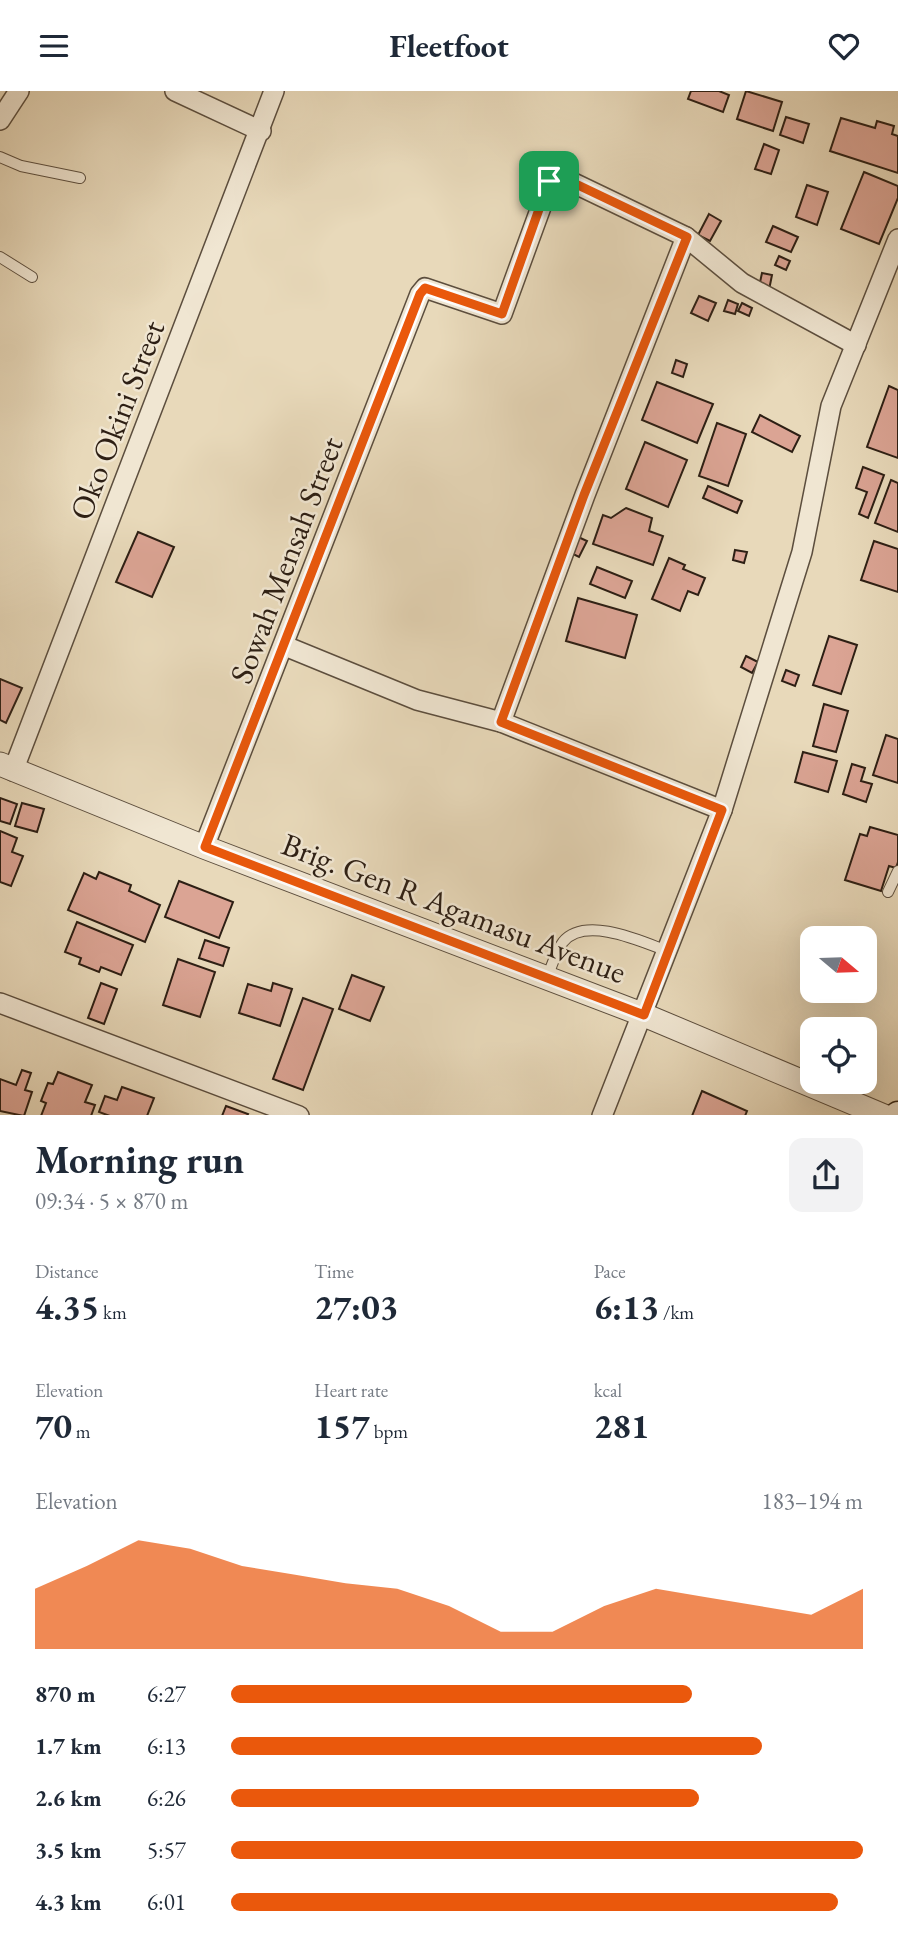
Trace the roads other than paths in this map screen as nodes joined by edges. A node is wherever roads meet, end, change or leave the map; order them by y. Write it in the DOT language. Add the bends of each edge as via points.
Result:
graph roads {
  1 [pos="19,91"];
  2 [pos="175,91"];
  3 [pos="274,91"];
  4 [pos="0,120"];
  5 [pos="261,131"];
  6 [pos="0,157"];
  7 [pos="80,179"];
  8 [pos="687,237"];
  9 [pos="898,239"];
  10 [pos="0,257"];
  11 [pos="32,278"];
  12 [pos="856,345"];
  13 [pos="285,646"];
  14 [pos="501,722"];
  15 [pos="7,767"];
  16 [pos="722,810"];
  17 [pos="205,847"];
  18 [pos="898,871"];
  19 [pos="888,892"];
  20 [pos="668,951"];
  21 [pos="546,978"];
  22 [pos="0,1003"];
  23 [pos="644,1015"];
  24 [pos="299,1115"];
  25 [pos="602,1115"];
  26 [pos="884,1115"];
  1 -- 4 [label="street"];
  2 -- 5 [label="street"];
  3 -- 5 [label="street, Oko Okini Street"];
  5 -- 15 [label="street, Oko Okini Street"];
  6 -- 7 [label="lane"];
  8 -- 12 [label="street" via="742,283"];
  8 -- 13 [label="street, Sowah Mensah Street" via="555,176 549,181 502,314 425,288"];
  8 -- 14 [label="street" via="584,495"];
  9 -- 12 [label="street"];
  10 -- 11 [label="lane"];
  12 -- 16 [label="street" via="831,406 802,552"];
  13 -- 14 [label="street" via="417,699"];
  13 -- 17 [label="street, Sowah Mensah Street"];
  14 -- 16 [label="street"];
  15 -- 17 [label="street, Brig. Gen R Agamasu Avenue"];
  16 -- 20 [label="street"];
  17 -- 21 [label="street, Brig. Gen R Agamasu Avenue"];
  18 -- 19 [label="lane"];
  20 -- 21 [label="lane" via="616,931 572,935 563,942"];
  20 -- 23 [label="street"];
  21 -- 23 [label="street, Brig. Gen R Agamasu Avenue"];
  22 -- 24 [label="street"];
  23 -- 25 [label="street"];
  23 -- 26 [label="street, Brig. Gen R Agamasu Avenue"];
}
